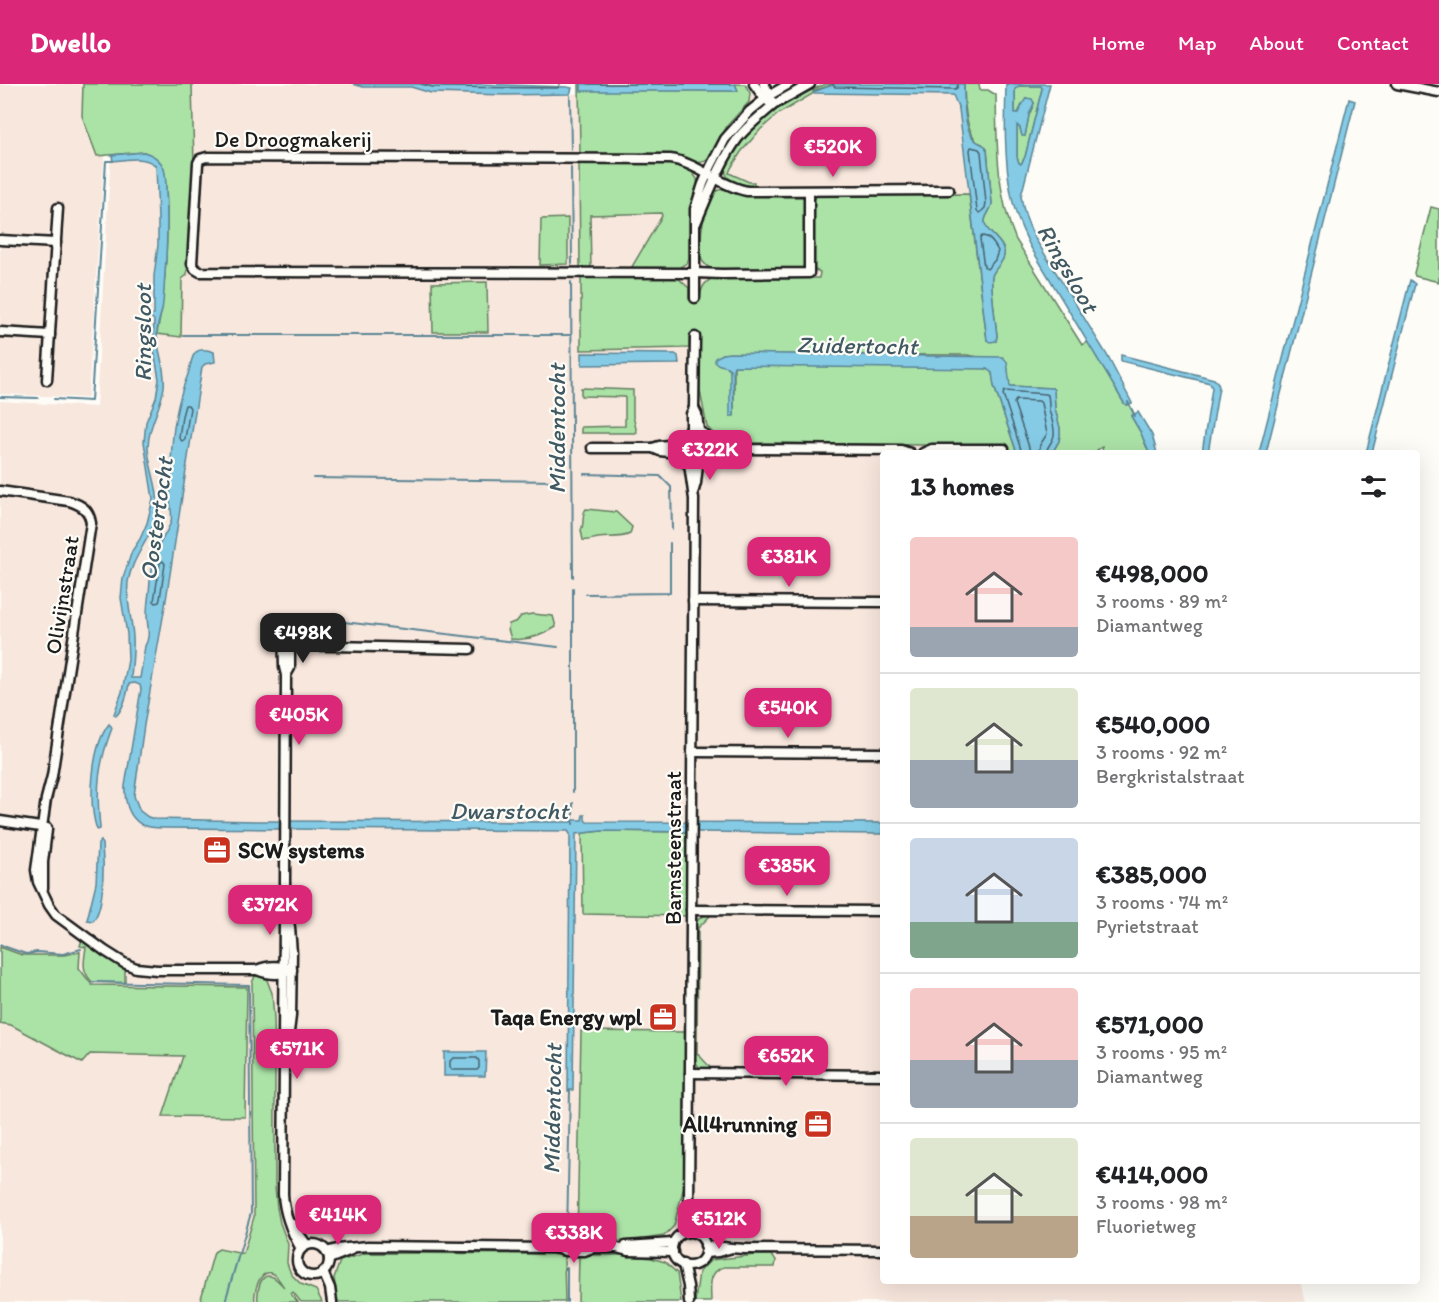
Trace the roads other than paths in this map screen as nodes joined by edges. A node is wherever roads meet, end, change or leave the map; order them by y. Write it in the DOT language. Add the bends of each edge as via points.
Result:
graph roads {
  1 [pos="754,84"];
  2 [pos="764,84"];
  3 [pos="789,84"];
  4 [pos="810,84"];
  5 [pos="1397,84"];
  6 [pos="1439,92"];
  7 [pos="768,97"];
  8 [pos="772,105"];
  9 [pos="711,177"];
  10 [pos="949,190"];
  11 [pos="809,191"];
  12 [pos="58,208"];
  13 [pos="0,240"];
  14 [pos="56,243"];
  15 [pos="695,273"];
  16 [pos="695,298"];
  17 [pos="0,332"];
  18 [pos="50,335"];
  19 [pos="694,337"];
  20 [pos="47,380"];
  21 [pos="695,431"];
  22 [pos="592,448"];
  23 [pos="677,448"];
  24 [pos="710,449"];
  25 [pos="1004,449"];
  26 [pos="901,450"];
  27 [pos="932,450"];
  28 [pos="694,464"];
  29 [pos="0,491"];
  30 [pos="693,601"];
  31 [pos="880,602"];
  32 [pos="470,649"];
  33 [pos="692,752"];
  34 [pos="880,753"];
  35 [pos="0,821"];
  36 [pos="45,827"];
  37 [pos="691,910"];
  38 [pos="880,911"];
  39 [pos="286,970"];
  40 [pos="690,1073"];
  41 [pos="880,1075"];
  42 [pos="690,1233"];
  43 [pos="304,1247"];
  44 [pos="673,1248"];
  45 [pos="705,1249"];
  46 [pos="880,1250"];
  47 [pos="328,1255"];
  48 [pos="688,1265"];
  49 [pos="319,1274"];
  50 [pos="331,1301"];
  51 [pos="688,1302"];
  1 -- 7 [label="street"];
  2 -- 7 [label="street"];
  3 -- 7 [label="street"];
  4 -- 8 [label="street"];
  5 -- 6 [label="street"];
  7 -- 8 [label="street"];
  7 -- 9 [label="street" via="729,134"];
  8 -- 9 [label="street" via="739,136"];
  9 -- 11 [label="street" via="747,191"];
  9 -- 15 [label="street" via="696,223"];
  9 -- 15 [label="street, De Droogmakerij" via="670,159 207,157 198,163 192,264 200,272"];
  10 -- 11 [label="street"];
  11 -- 15 [label="street" via="809,273"];
  12 -- 14 [label="street"];
  13 -- 14 [label="street"];
  14 -- 18 [label="street"];
  15 -- 16 [label="street"];
  17 -- 18 [label="street"];
  18 -- 20 [label="street"];
  19 -- 21 [label="street"];
  21 -- 23 [label="street" via="683,434"];
  21 -- 24 [label="street" via="705,435"];
  22 -- 23 [label="street"];
  23 -- 28 [label="street" via="682,460"];
  24 -- 26 [label="street"];
  24 -- 28 [label="street" via="707,459"];
  25 -- 27 [label="street"];
  28 -- 30 [label="street, Barnsteenstraat"];
  29 -- 36 [label="street, Olivijnstraat" via="69,501 78,504 90,518"];
  30 -- 31 [label="street"];
  30 -- 33 [label="street, Barnsteenstraat"];
  32 -- 39 [label="street" via="287,645 285,833 290,927"];
  33 -- 34 [label="street"];
  33 -- 37 [label="street, Barnsteenstraat"];
  35 -- 36 [label="street"];
  36 -- 39 [label="street, Olivijnstraat" via="43,893 53,910 129,966"];
  37 -- 38 [label="street"];
  37 -- 40 [label="street, Barnsteenstraat"];
  39 -- 43 [label="street" via="291,1016 285,1047 284,1206"];
  40 -- 41 [label="street"];
  40 -- 42 [label="street, Barnsteenstraat"];
  42 -- 44 [label="street" via="680,1235"];
  42 -- 45 [label="street" via="702,1239"];
  43 -- 47 [label="street" via="318,1245"];
  43 -- 49 [label="street" via="297,1258 299,1268 306,1274"];
  44 -- 47 [label="street" via="565,1251 380,1246"];
  44 -- 48 [label="street" via="675,1258"];
  45 -- 46 [label="street"];
  45 -- 48 [label="street" via="701,1261"];
  47 -- 49 [label="street" via="328,1265"];
  48 -- 51 [label="street"];
  49 -- 50 [label="street" via="330,1288"];
}
